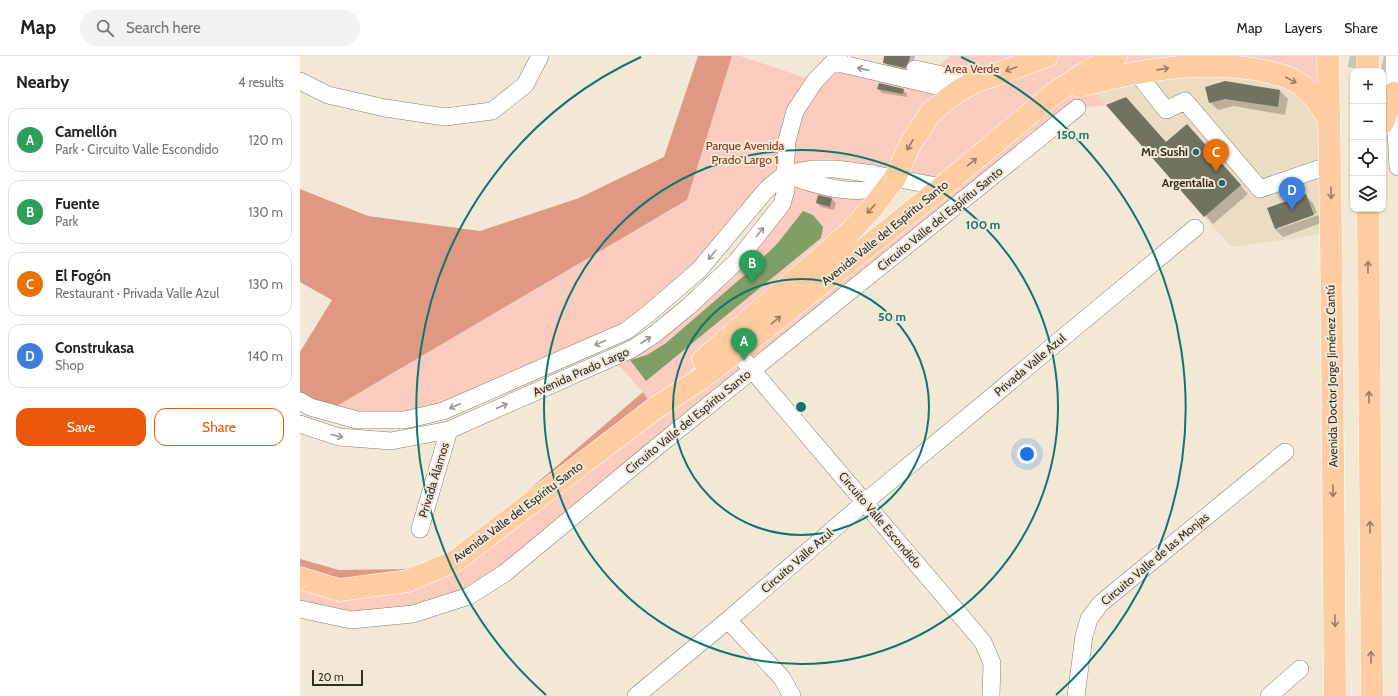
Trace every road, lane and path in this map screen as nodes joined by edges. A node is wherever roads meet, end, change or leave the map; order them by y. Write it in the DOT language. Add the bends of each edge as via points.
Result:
graph roads {
  1 [pos="540,56"];
  2 [pos="862,56"];
  3 [pos="1047,56"];
  4 [pos="1116,56"];
  5 [pos="1328,56"];
  6 [pos="1368,56"];
  7 [pos="1394,56"];
  8 [pos="837,59"];
  9 [pos="1368,68"];
  10 [pos="1137,73"];
  11 [pos="300,81"];
  12 [pos="967,86"];
  13 [pos="1056,92"];
  14 [pos="1394,93"];
  15 [pos="1077,108"];
  16 [pos="1386,115"];
  17 [pos="1328,118"];
  18 [pos="1330,164"];
  19 [pos="1398,167"];
  20 [pos="785,174"];
  21 [pos="894,178"];
  22 [pos="942,187"];
  23 [pos="1368,212"];
  24 [pos="1195,228"];
  25 [pos="738,354"];
  26 [pos="752,371"];
  27 [pos="476,397"];
  28 [pos="300,402"];
  29 [pos="654,409"];
  30 [pos="485,414"];
  31 [pos="300,424"];
  32 [pos="449,430"];
  33 [pos="1285,452"];
  34 [pos="865,502"];
  35 [pos="420,529"];
  36 [pos="300,578"];
  37 [pos="300,609"];
  38 [pos="728,620"];
  39 [pos="1300,669"];
  40 [pos="636,696"];
  41 [pos="792,696"];
  42 [pos="991,696"];
  43 [pos="1076,696"];
  44 [pos="1269,696"];
  45 [pos="1335,696"];
  46 [pos="1372,696"];
  1 -- 11 [label="street" via="525,85 492,111 445,117 328,96"];
  2 -- 12 [label="street"];
  3 -- 12 [label="main road, Avenida Valle del Espíritu Santo, one-way"];
  4 -- 13 [label="main road, Avenida Valle del Espíritu Santo"];
  5 -- 17 [label="main road, Avenida Doctor Jorge Jiménez Cantú"];
  6 -- 9 [label="main road"];
  7 -- 14 [label="street"];
  12 -- 8 [label="street, Avenida Prado Largo, one-way"];
  8 -- 20 [label="street, Avenida Prado Largo" via="815,81 795,111 787,141"];
  10 -- 13 [label="main road"];
  10 -- 17 [label="main road, one-way" via="1177,67 1213,66 1265,71 1304,87 1318,101"];
  10 -- 18 [label="street" via="1166,110 1185,102 1260,189"];
  12 -- 21 [label="main road, Avenida Valle del Espíritu Santo, one-way" via="931,112 910,145"];
  22 -- 13 [label="main road, Avenida Valle del Espíritu Santo, one-way"];
  14 -- 16 [label="main road"];
  14 -- 19 [label="street"];
  15 -- 26 [label="street, Circuito Valle del Espíritu Santo"];
  17 -- 18 [label="main road, Avenida Doctor Jorge Jiménez Cantú"];
  18 -- 45 [label="main road, Avenida Doctor Jorge Jiménez Cantú, one-way"];
  20 -- 21 [label="street" via="810,183 851,190 872,189"];
  20 -- 27 [label="street, Avenida Prado Largo, one-way" via="767,189 699,270 626,331"];
  30 -- 20 [label="street, Avenida Prado Largo, one-way" via="632,349 655,334 737,260 782,204 786,190"];
  21 -- 22 [label="street"];
  21 -- 29 [label="main road, Avenida Valle del Espíritu Santo, one-way" via="873,207 850,232 692,369"];
  25 -- 22 [label="main road, Avenida Valle del Espíritu Santo, one-way"];
  46 -- 23 [label="main road, one-way"];
  24 -- 34 [label="street, Privada Valle Azul"];
  25 -- 26 [label="street, Circuito Valle Escondido"];
  25 -- 29 [label="main road, Avenida Valle del Espíritu Santo"];
  26 -- 34 [label="street, Circuito Valle Escondido"];
  26 -- 37 [label="street, Circuito Valle del Espíritu Santo" via="505,573 469,596 413,614 351,620"];
  27 -- 28 [label="street, Avenida Prado Largo, one-way" via="443,411 405,420 357,420"];
  27 -- 30 [label="street"];
  29 -- 36 [label="main road, Avenida Valle del Espíritu Santo" via="455,561 408,581 339,590"];
  30 -- 32 [label="street, Avenida Prado Largo"];
  31 -- 32 [label="street, Avenida Prado Largo, one-way" via="339,437 391,442"];
  32 -- 35 [label="street, Privada Álamos"];
  33 -- 43 [label="street, Circuito Valle de las Monjas" via="1100,604 1089,619 1084,636"];
  34 -- 38 [label="street, Circuito Valle Azul"];
  34 -- 42 [label="street, Circuito Valle Escondido" via="983,642 992,664"];
  38 -- 40 [label="street, Circuito Valle Azul"];
  38 -- 41 [label="street" via="782,678"];
  39 -- 44 [label="street"];
}
